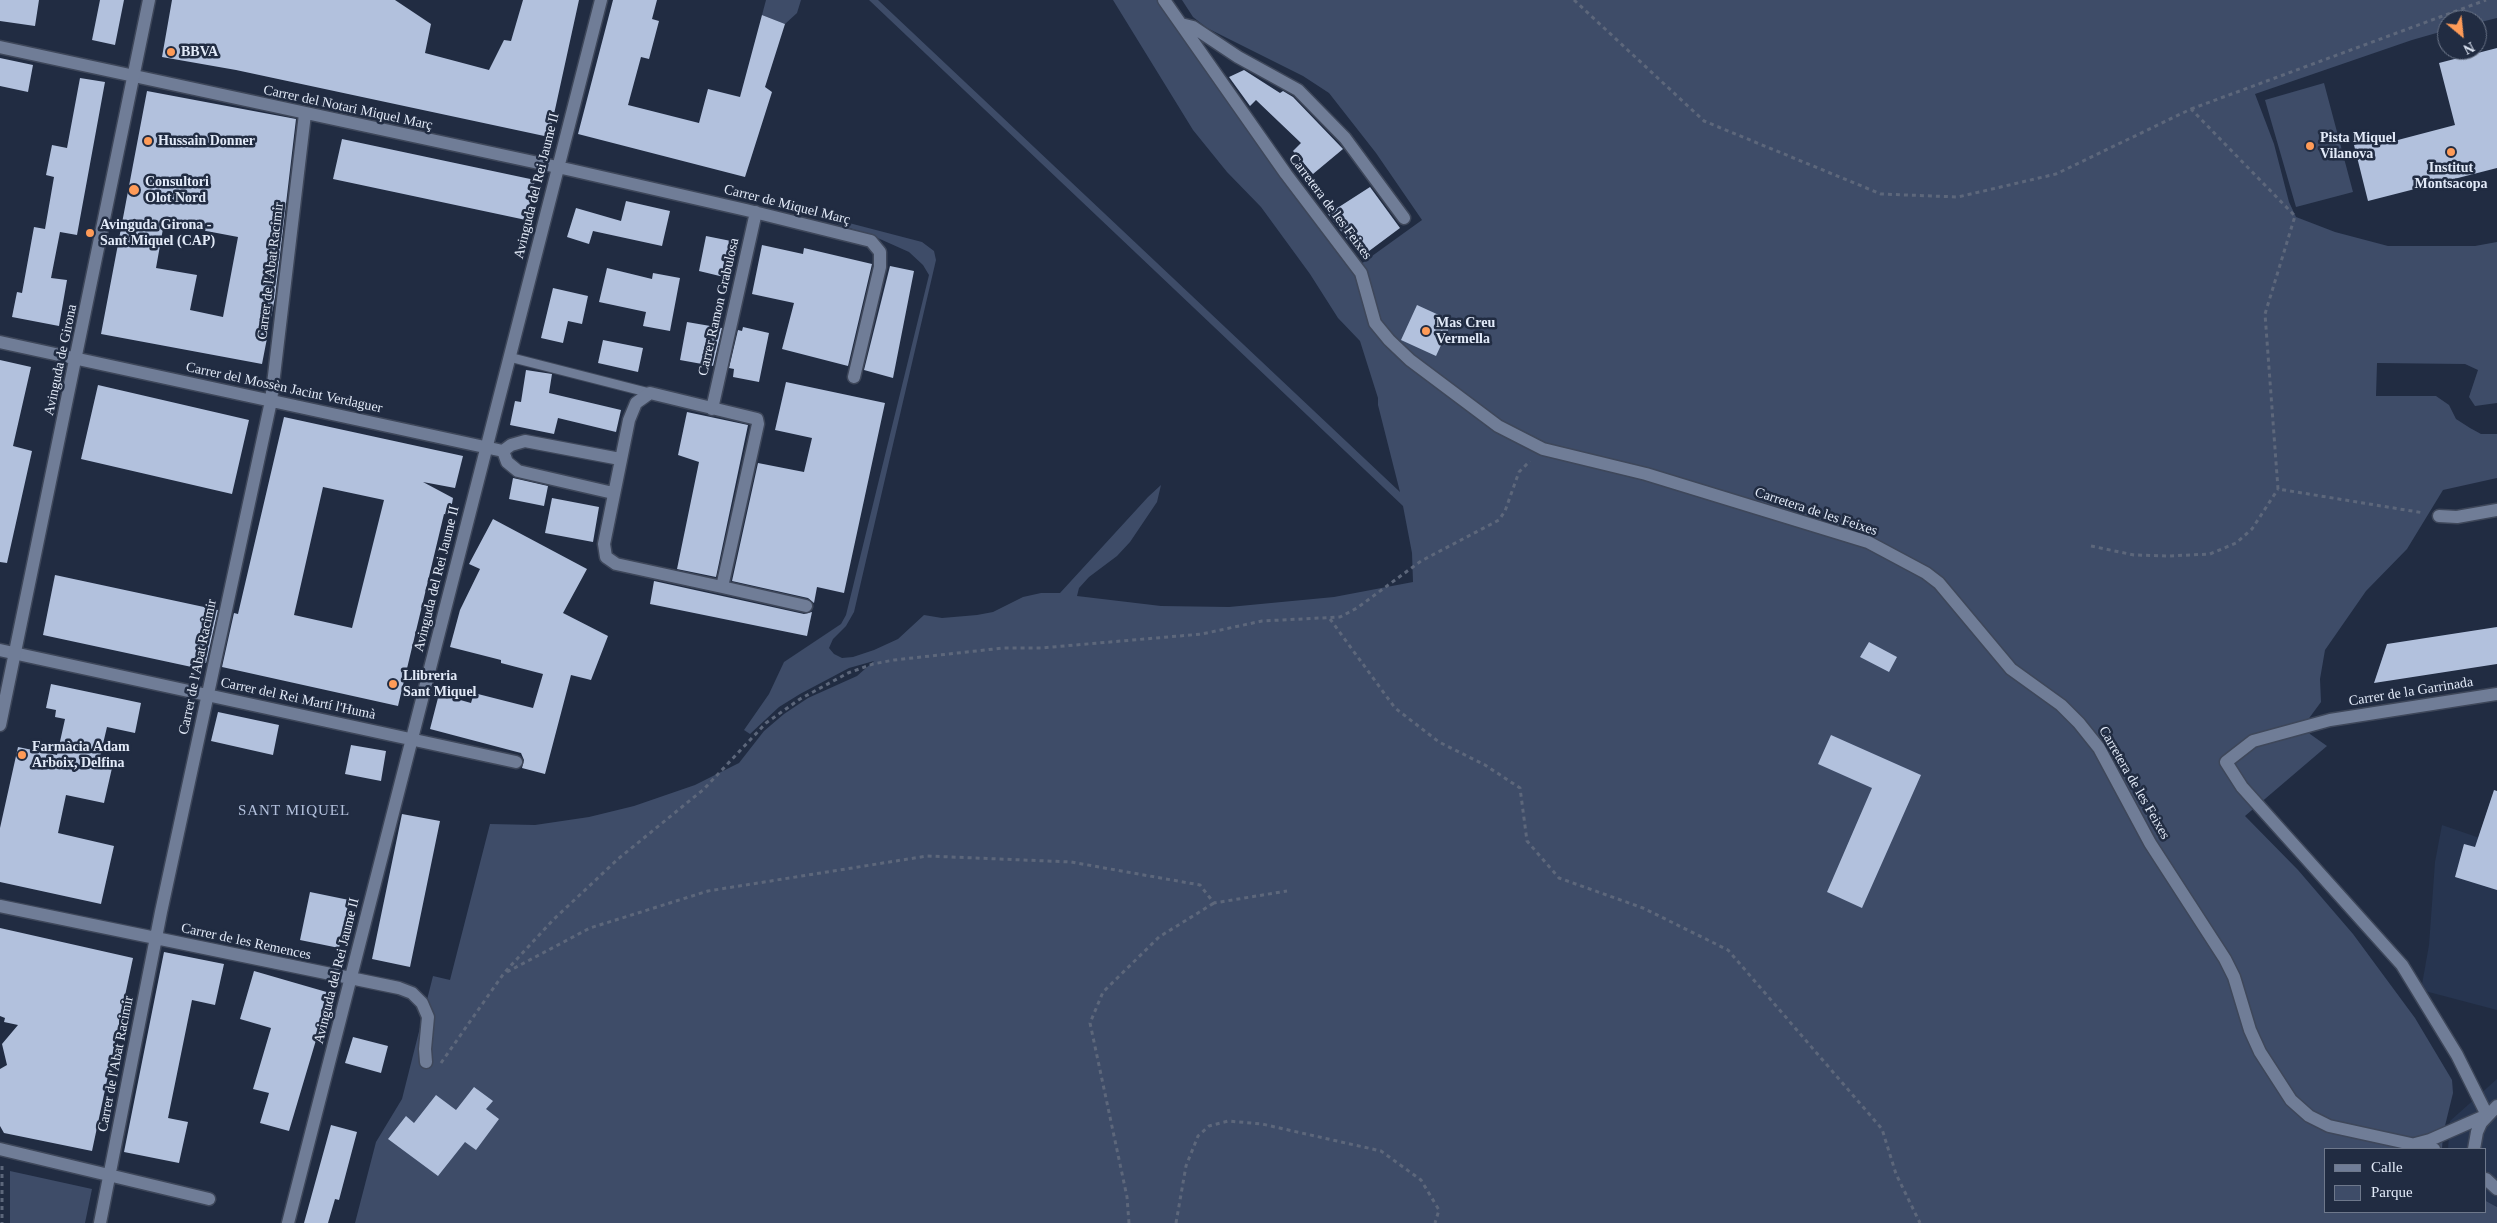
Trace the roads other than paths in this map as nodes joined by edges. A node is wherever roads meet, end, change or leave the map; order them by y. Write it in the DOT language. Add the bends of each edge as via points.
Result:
graph roads {
  1 [pos="150,0"];
  2 [pos="601,0"];
  3 [pos="1164,0"];
  4 [pos="1181,24"];
  5 [pos="0,47"];
  6 [pos="132,77"];
  7 [pos="305,114"];
  8 [pos="557,167"];
  9 [pos="756,212"];
  10 [pos="1404,218"];
  11 [pos="0,342"];
  12 [pos="509,357"];
  13 [pos="76,358"];
  14 [pos="854,377"];
  15 [pos="650,393"];
  16 [pos="270,401"];
  17 [pos="712,409"];
  18 [pos="486,448"];
  19 [pos="503,451"];
  20 [pos="620,459"];
  21 [pos="613,493"];
  22 [pos="2497,510"];
  23 [pos="2439,516"];
  24 [pos="722,587"];
  25 [pos="806,606"];
  26 [pos="0,650"];
  27 [pos="15,654"];
  28 [pos="2497,694"];
  29 [pos="207,695"];
  30 [pos="0,725"];
  31 [pos="412,738"];
  32 [pos="516,762"];
  33 [pos="0,906"];
  34 [pos="156,938"];
  35 [pos="350,980"];
  36 [pos="426,1062"];
  37 [pos="2494,1108"];
  38 [pos="2415,1144"];
  39 [pos="2430,1148"];
  40 [pos="2474,1148"];
  41 [pos="3,1151"];
  42 [pos="110,1175"];
  43 [pos="2487,1180"];
  44 [pos="2497,1189"];
  45 [pos="209,1199"];
  46 [pos="100,1223"];
  47 [pos="288,1223"];
  1 -- 6 [label="street, Avinguda de Girona"];
  2 -- 8 [label="street, Avinguda del Rei Jaume II"];
  3 -- 4 [label="street, Carretera de les Feixes"];
  4 -- 10 [label="street" via="1193,27 1238,57 1298,90 1345,138"];
  4 -- 38 [label="street, Carretera de les Feixes" via="1286,174 1361,273 1372,317 1382,333 1410,360 1498,426 1550,450 1646,474 1868,542 1939,583 2011,669 2061,705 2099,748 2150,843 2225,959 2260,1052 2291,1100 2309,1116 2329,1126"];
  5 -- 6 [label="street, Carrer del Notari Miquel Març"];
  6 -- 7 [label="street, Carrer del Notari Miquel Març"];
  6 -- 13 [label="street, Avinguda de Girona"];
  7 -- 8 [label="street, Carrer del Notari Miquel Març"];
  7 -- 16 [label="street, Carrer de l'Abat Racimir"];
  8 -- 9 [label="street, Carrer de Miquel Març"];
  8 -- 12 [label="street, Avinguda del Rei Jaume II"];
  9 -- 14 [label="street, Carrer de Miquel Març" via="871,241 880,252 880,267"];
  9 -- 17 [label="street, Carrer Ramon Grabulosa"];
  11 -- 13 [label="street, Carrer del Mossèn Jacint Verdaguer"];
  12 -- 15 [label="lane"];
  12 -- 18 [label="street, Avinguda del Rei Jaume II"];
  13 -- 16 [label="street, Carrer del Mossèn Jacint Verdaguer"];
  13 -- 27 [label="street, Avinguda de Girona"];
  15 -- 17 [label="street"];
  15 -- 20 [label="street" via="641,398 632,410"];
  16 -- 18 [label="street, Carrer del Mossèn Jacint Verdaguer"];
  16 -- 29 [label="street, Carrer de l'Abat Racimir"];
  17 -- 24 [label="street" via="752,416 758,424"];
  18 -- 19 [label="street, Carrer del Mossèn Jacint Verdaguer"];
  18 -- 31 [label="street, Avinguda del Rei Jaume II"];
  19 -- 20 [label="street" via="525,441"];
  19 -- 21 [label="street" via="507,462 518,471"];
  20 -- 21 [label="street"];
  21 -- 24 [label="street" via="604,544 606,557 616,564"];
  22 -- 23 [label="street" via="2457,518"];
  24 -- 25 [label="street"];
  26 -- 27 [label="street, Carrer del Rei Martí l'Humà"];
  27 -- 29 [label="street, Carrer del Rei Martí l'Humà"];
  27 -- 30 [label="street, Avinguda de Girona"];
  28 -- 37 [label="street, Carrer de la Garrinada" via="2330,720 2253,741 2226,762 2242,787 2402,965"];
  29 -- 31 [label="street, Carrer del Rei Martí l'Humà"];
  29 -- 34 [label="street, Carrer de l'Abat Racimir"];
  31 -- 32 [label="street, Carrer del Rei Martí l'Humà"];
  31 -- 35 [label="street, Avinguda del Rei Jaume II"];
  33 -- 34 [label="street, Carrer de les Remences"];
  34 -- 35 [label="street, Carrer de les Remences"];
  34 -- 42 [label="street, Carrer de l'Abat Racimir"];
  35 -- 36 [label="street, Carrer de les Remences" via="399,988 412,993 422,1003 428,1017"];
  35 -- 47 [label="street, Avinguda del Rei Jaume II"];
  37 -- 38 [label="street, Carretera de les Feixes" via="2430,1140"];
  37 -- 40 [label="street" via="2477,1132"];
  38 -- 39 [label="street, Carretera de les Feixes"];
  41 -- 42 [label="street"];
  42 -- 45 [label="street"];
  42 -- 46 [label="street, Carrer de l'Abat Racimir"];
  43 -- 44 [label="street"];
}
